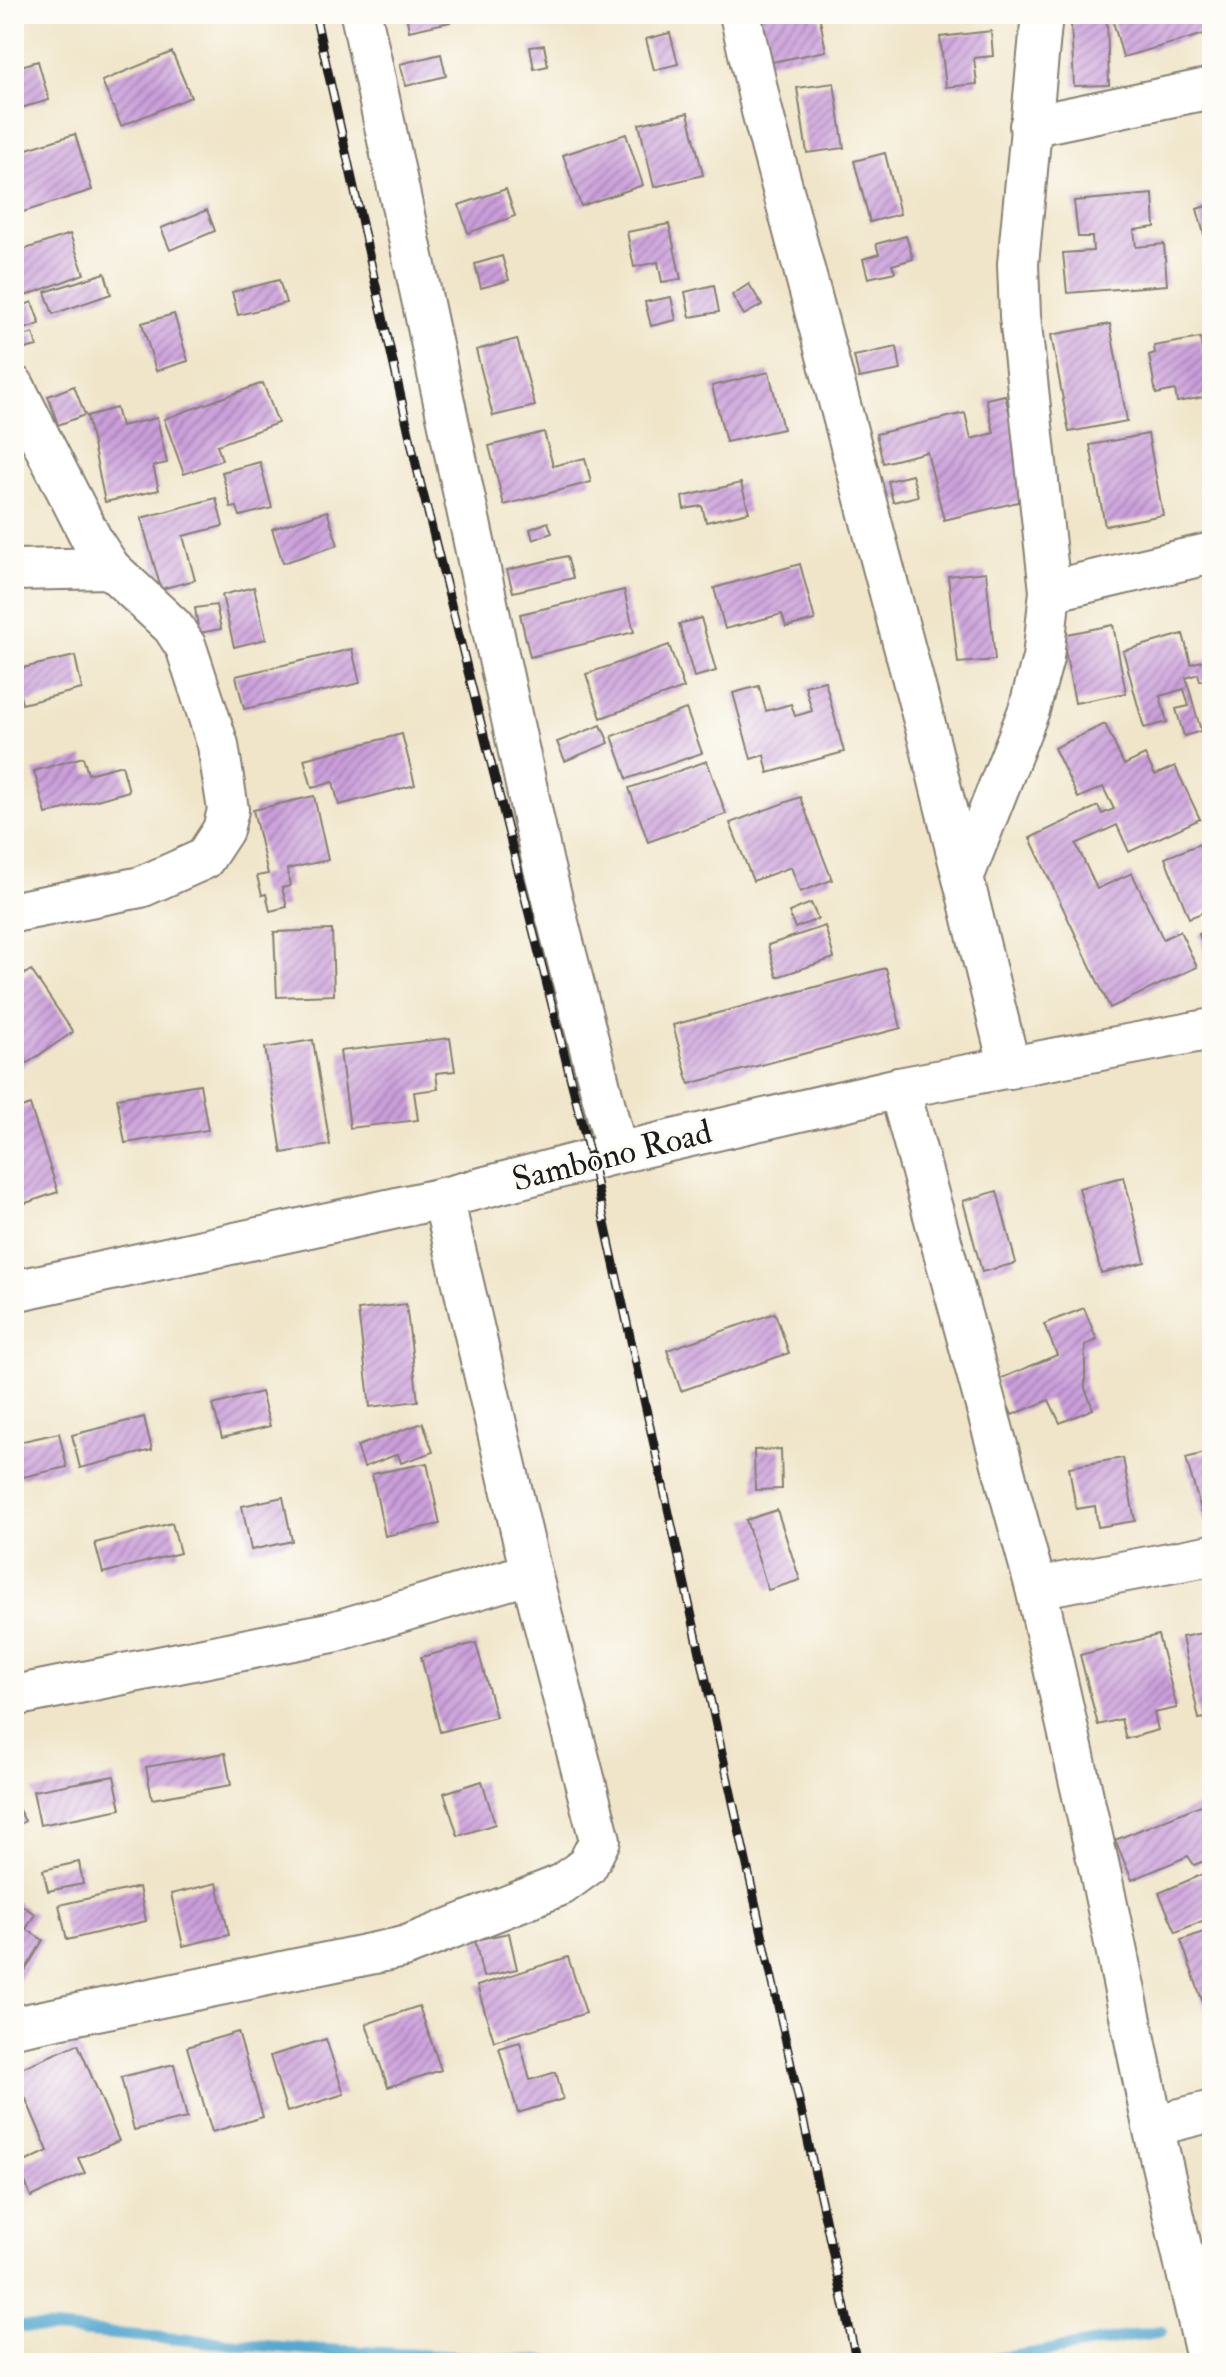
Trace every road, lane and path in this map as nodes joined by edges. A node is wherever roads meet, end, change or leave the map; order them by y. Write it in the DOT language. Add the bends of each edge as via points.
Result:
graph roads {
  1 [pos="361,14"];
  2 [pos="740,14"];
  3 [pos="1042,14"];
  4 [pos="1212,88"];
  5 [pos="1030,126"];
  6 [pos="14,386"];
  7 [pos="1212,553"];
  8 [pos="110,568"];
  9 [pos="14,570"];
  10 [pos="1050,591"];
  11 [pos="963,878"];
  12 [pos="14,912"];
  13 [pos="1212,1029"];
  14 [pos="1010,1068"];
  15 [pos="899,1088"];
  16 [pos="617,1153"];
  17 [pos="443,1198"];
  18 [pos="14,1291"];
  19 [pos="1212,1555"];
  20 [pos="531,1573"];
  21 [pos="1036,1588"];
  22 [pos="14,1696"];
  23 [pos="14,2027"];
  24 [pos="1212,2111"];
  25 [pos="1153,2126"];
  26 [pos="1208,2363"];
  1 -- 16 [label="street" via="543,864"];
  2 -- 11 [label="street"];
  3 -- 5 [label="street"];
  4 -- 5 [label="street"];
  5 -- 10 [label="street" via="1018,264 1020,316"];
  6 -- 8 [label="street"];
  7 -- 10 [label="street"];
  8 -- 9 [label="street"];
  8 -- 12 [label="street" via="173,627 186,647 218,745 228,810 223,830 204,859 141,887"];
  10 -- 11 [label="street" via="1043,658 1029,710"];
  11 -- 14 [label="street"];
  13 -- 14 [label="street, Sambono Road"];
  14 -- 15 [label="street, Sambono Road"];
  15 -- 16 [label="street, Sambono Road"];
  15 -- 21 [label="street"];
  16 -- 17 [label="street, Sambono Road"];
  17 -- 18 [label="street, Sambono Road"];
  17 -- 20 [label="street"];
  19 -- 21 [label="street"];
  20 -- 22 [label="street" via="333,1632"];
  20 -- 23 [label="street" via="600,1840 587,1866 561,1885 404,1947"];
  21 -- 25 [label="street"];
  24 -- 25 [label="street"];
  25 -- 26 [label="street"];
}
